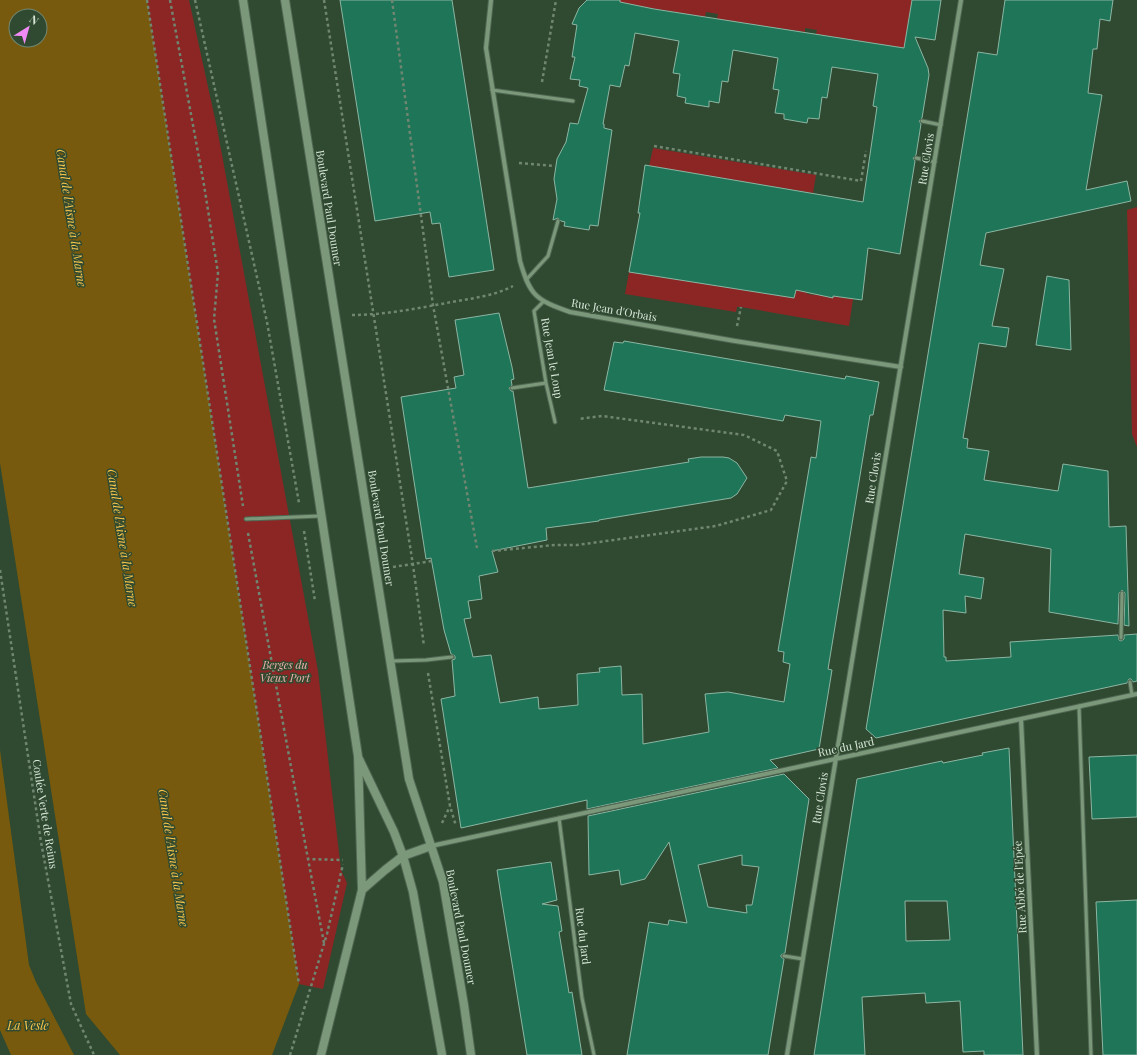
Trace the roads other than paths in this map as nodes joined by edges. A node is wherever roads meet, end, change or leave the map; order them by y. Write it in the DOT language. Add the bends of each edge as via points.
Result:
graph roads {
  1 [pos="243,0"];
  2 [pos="285,0"];
  3 [pos="491,0"];
  4 [pos="961,0"];
  5 [pos="492,90"];
  6 [pos="573,101"];
  7 [pos="922,121"];
  8 [pos="941,124"];
  9 [pos="916,158"];
  10 [pos="935,162"];
  11 [pos="558,221"];
  12 [pos="526,280"];
  13 [pos="544,301"];
  14 [pos="901,367"];
  15 [pos="546,383"];
  16 [pos="512,388"];
  17 [pos="555,422"];
  18 [pos="322,516"];
  19 [pos="246,520"];
  20 [pos="1122,593"];
  21 [pos="1121,638"];
  22 [pos="452,657"];
  23 [pos="391,661"];
  24 [pos="1130,682"];
  25 [pos="1137,694"];
  26 [pos="1132,695"];
  27 [pos="1079,706"];
  28 [pos="1021,719"];
  29 [pos="358,756"];
  30 [pos="836,759"];
  31 [pos="559,818"];
  32 [pos="431,846"];
  33 [pos="403,856"];
  34 [pos="362,890"];
  35 [pos="784,956"];
  36 [pos="803,959"];
  37 [pos="321,1055"];
  38 [pos="442,1055"];
  39 [pos="471,1055"];
  40 [pos="594,1055"];
  41 [pos="787,1055"];
  42 [pos="1037,1055"];
  43 [pos="1091,1055"];
  1 -- 18 [label="main road"];
  2 -- 23 [label="main road, Boulevard Paul Doumer"];
  3 -- 5 [label="street, Rue Jean d'Orbais" via="486,48"];
  4 -- 8 [label="street, Rue Clovis"];
  5 -- 6 [label="lane"];
  5 -- 12 [label="street, Rue Jean d'Orbais" via="520,261"];
  7 -- 8 [label="lane"];
  8 -- 10 [label="street, Rue Clovis"];
  9 -- 10 [label="lane"];
  10 -- 14 [label="street, Rue Clovis"];
  11 -- 12 [label="lane" via="548,256"];
  12 -- 13 [label="street, Rue Jean d'Orbais" via="532,292"];
  13 -- 14 [label="street, Rue Jean d'Orbais" via="570,312"];
  13 -- 15 [label="lane, Rue Jean le Loup" via="534,311"];
  14 -- 30 [label="street, Rue Clovis"];
  15 -- 16 [label="lane"];
  15 -- 17 [label="lane, Rue Jean le Loup"];
  18 -- 19 [label="lane"];
  18 -- 29 [label="main road"];
  20 -- 21 [label="lane"];
  22 -- 23 [label="lane"];
  23 -- 32 [label="main road, Boulevard Paul Doumer" via="409,779"];
  24 -- 26 [label="lane"];
  25 -- 26 [label="street, Rue du Jard"];
  26 -- 27 [label="street, Rue du Jard"];
  27 -- 28 [label="street, Rue du Jard"];
  27 -- 43 [label="lane"];
  28 -- 30 [label="street, Rue du Jard"];
  28 -- 42 [label="street, Rue Abbé de l'Epée"];
  29 -- 33 [label="main road"];
  29 -- 34 [label="main road"];
  30 -- 31 [label="street, Rue du Jard"];
  30 -- 36 [label="street, Rue Clovis"];
  31 -- 32 [label="street, Rue du Jard"];
  31 -- 40 [label="lane, Rue du Jard" via="582,998"];
  32 -- 33 [label="main road"];
  32 -- 39 [label="main road, Boulevard Paul Doumer" via="444,882"];
  33 -- 34 [label="main road"];
  33 -- 38 [label="main road"];
  34 -- 37 [label="main road"];
  35 -- 36 [label="lane"];
  36 -- 41 [label="street, Rue Clovis"];
}
